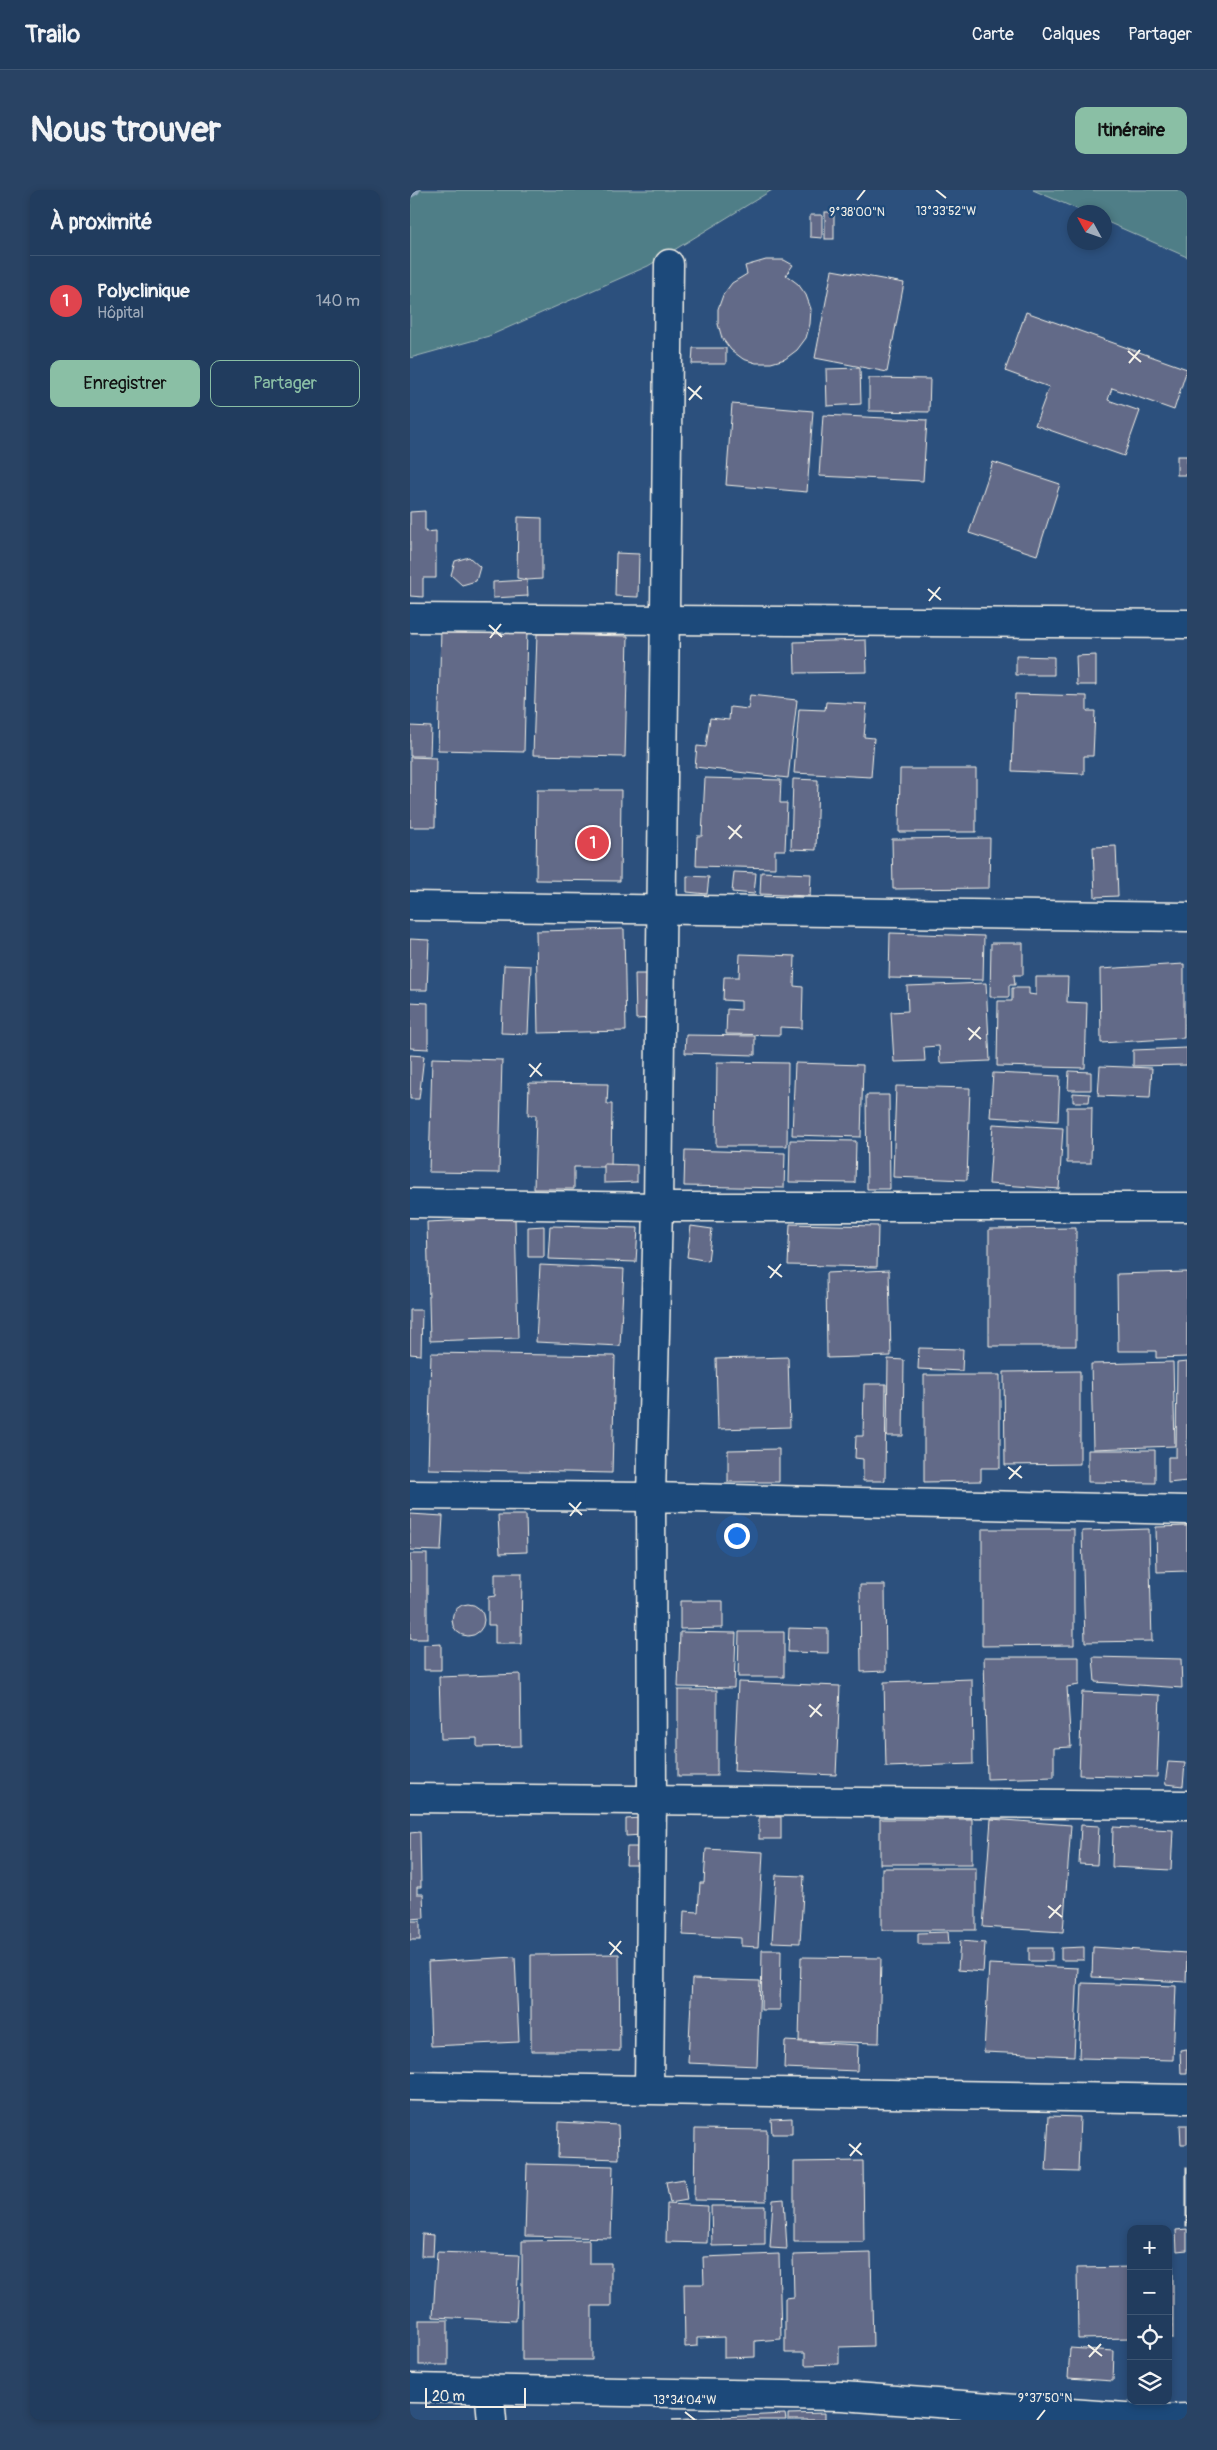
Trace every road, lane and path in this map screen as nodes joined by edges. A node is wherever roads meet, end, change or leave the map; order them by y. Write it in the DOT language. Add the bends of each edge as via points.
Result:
graph roads {
  1 [pos="669,264"];
  2 [pos="410,618"];
  3 [pos="665,621"];
  4 [pos="1187,624"];
  5 [pos="410,906"];
  6 [pos="662,911"];
  7 [pos="1187,917"];
  8 [pos="410,1203"];
  9 [pos="658,1207"];
  10 [pos="1187,1207"];
  11 [pos="410,1495"];
  12 [pos="651,1497"];
  13 [pos="1187,1510"];
  14 [pos="410,1798"];
  15 [pos="652,1802"];
  16 [pos="1187,1805"];
  17 [pos="410,2086"];
  18 [pos="649,2089"];
  19 [pos="1187,2100"];
  20 [pos="410,2388"];
  21 [pos="489,2389"];
  22 [pos="843,2408"];
  23 [pos="1187,2418"];
  24 [pos="492,2420"];
  25 [pos="1154,2420"];
  1 -- 3 [label="street"];
  2 -- 3 [label="street"];
  3 -- 4 [label="street"];
  3 -- 6 [label="street"];
  5 -- 6 [label="street"];
  6 -- 7 [label="street"];
  6 -- 9 [label="street"];
  8 -- 9 [label="street"];
  9 -- 10 [label="street"];
  9 -- 12 [label="street"];
  11 -- 12 [label="street"];
  12 -- 13 [label="street"];
  12 -- 15 [label="street"];
  14 -- 15 [label="street"];
  15 -- 16 [label="street"];
  15 -- 18 [label="street"];
  17 -- 18 [label="street"];
  18 -- 19 [label="street"];
  20 -- 21 [label="street"];
  21 -- 22 [label="street"];
  21 -- 24 [label="street"];
  22 -- 25 [label="street"];
  23 -- 25 [label="street"];
}
